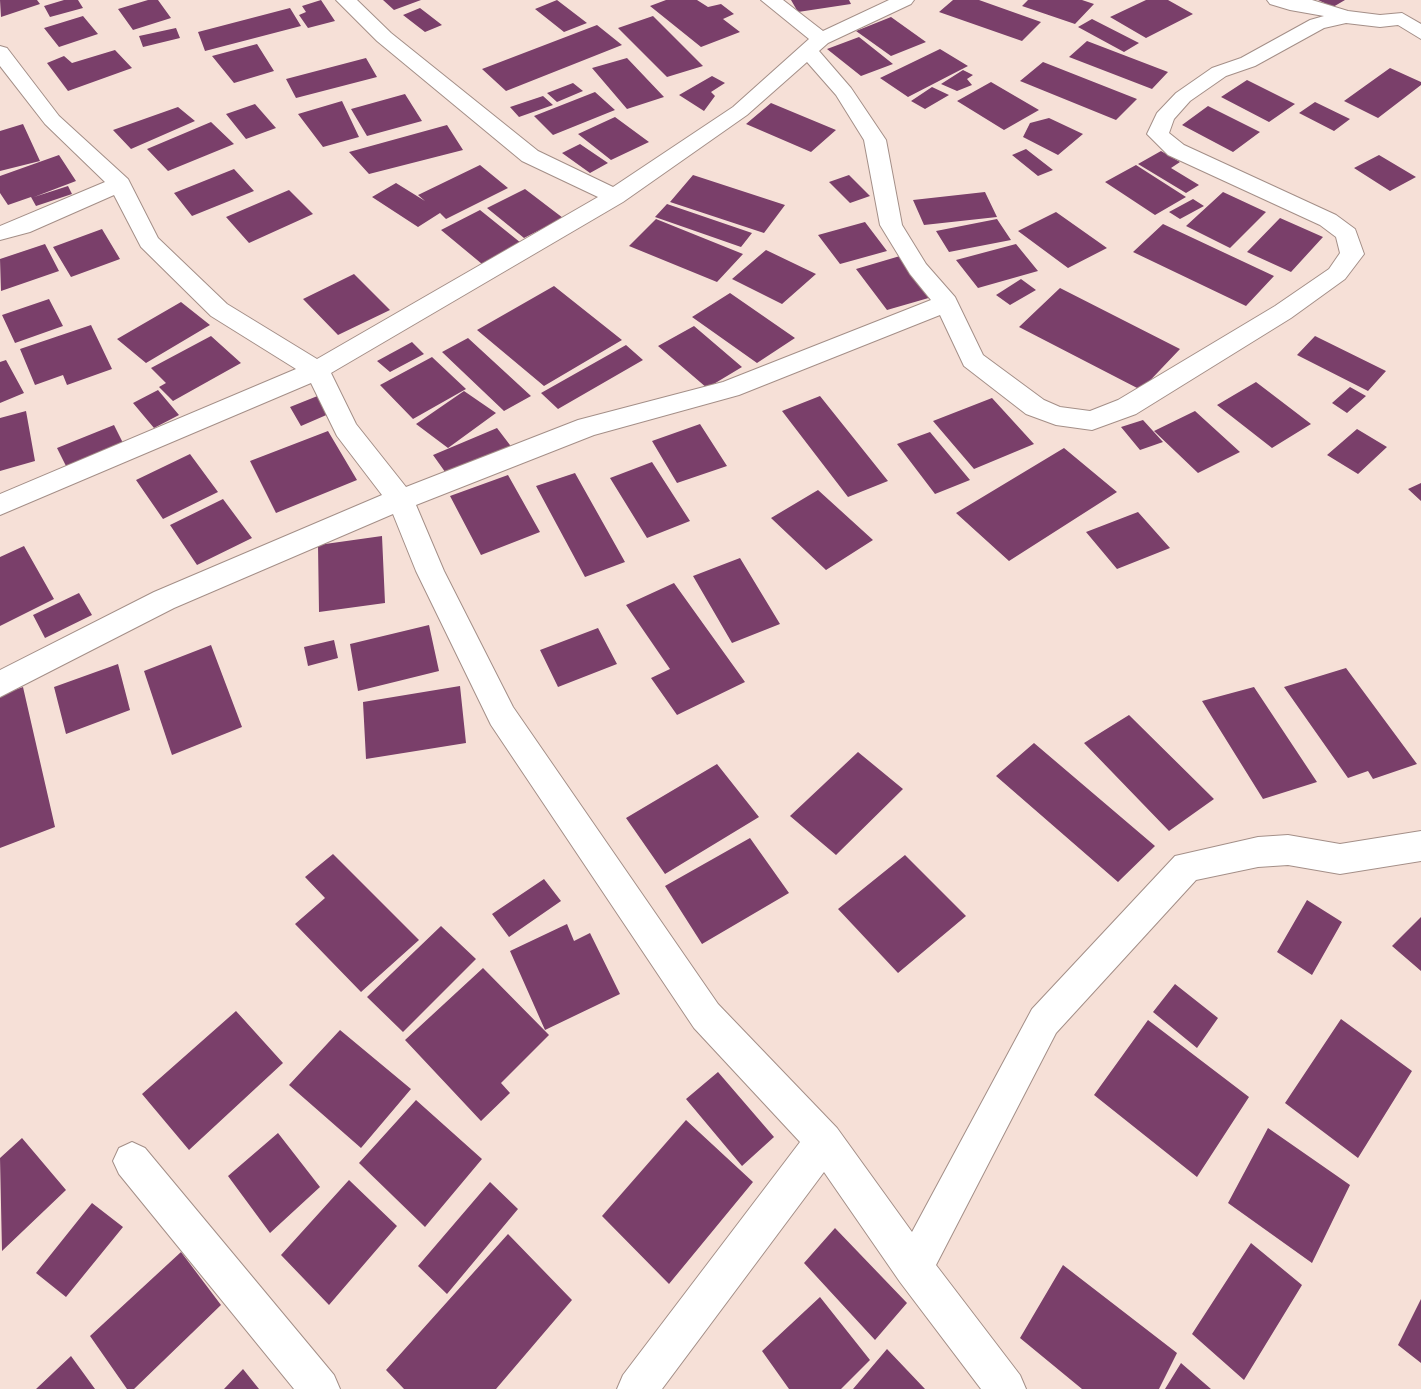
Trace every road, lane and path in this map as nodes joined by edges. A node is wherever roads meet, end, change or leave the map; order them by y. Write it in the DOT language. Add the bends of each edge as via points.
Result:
graph roads {
  1 [pos="346,0"];
  2 [pos="771,0"];
  3 [pos="904,0"];
  4 [pos="1277,0"];
  5 [pos="1297,6"];
  6 [pos="1421,7"];
  7 [pos="1347,17"];
  8 [pos="1402,19"];
  9 [pos="1317,24"];
  10 [pos="1421,33"];
  11 [pos="814,44"];
  12 [pos="0,52"];
  13 [pos="120,184"];
  14 [pos="615,197"];
  15 [pos="0,233"];
  16 [pos="947,303"];
  17 [pos="316,370"];
  18 [pos="400,500"];
  19 [pos="0,505"];
  20 [pos="0,684"];
  21 [pos="1421,846"];
  22 [pos="824,1141"];
  23 [pos="132,1161"];
  24 [pos="914,1268"];
  25 [pos="320,1389"];
  26 [pos="637,1389"];
  27 [pos="1006,1389"];
  1 -- 14 [label="street" via="384,38 530,156"];
  2 -- 11 [label="street"];
  3 -- 11 [label="street"];
  4 -- 5 [label="street"];
  5 -- 7 [label="street" via="1312,6"];
  5 -- 9 [label="street"];
  6 -- 8 [label="street"];
  7 -- 8 [label="street"];
  7 -- 9 [label="street"];
  8 -- 10 [label="street"];
  9 -- 16 [label="street" via="1248,62 1219,72 1183,97 1164,117 1158,134 1176,150 1328,220 1347,234 1352,254 1337,274 1283,312 1137,401 1092,421 1056,416 1035,407 973,360"];
  11 -- 14 [label="street" via="740,111"];
  11 -- 16 [label="street" via="875,140 891,225 918,269"];
  12 -- 13 [label="street" via="52,120"];
  13 -- 15 [label="street"];
  13 -- 17 [label="street" via="149,242 219,310"];
  14 -- 17 [label="street"];
  16 -- 18 [label="street" via="730,389 587,427"];
  17 -- 18 [label="street" via="346,429"];
  17 -- 19 [label="street"];
  18 -- 20 [label="street" via="164,600"];
  18 -- 22 [label="street" via="430,571 502,716 706,1016"];
  21 -- 24 [label="street" via="1341,859 1288,849 1187,867 1044,1021"];
  22 -- 24 [label="street"];
  22 -- 26 [label="street"];
  23 -- 25 [label="street"];
  24 -- 27 [label="street"];
}
